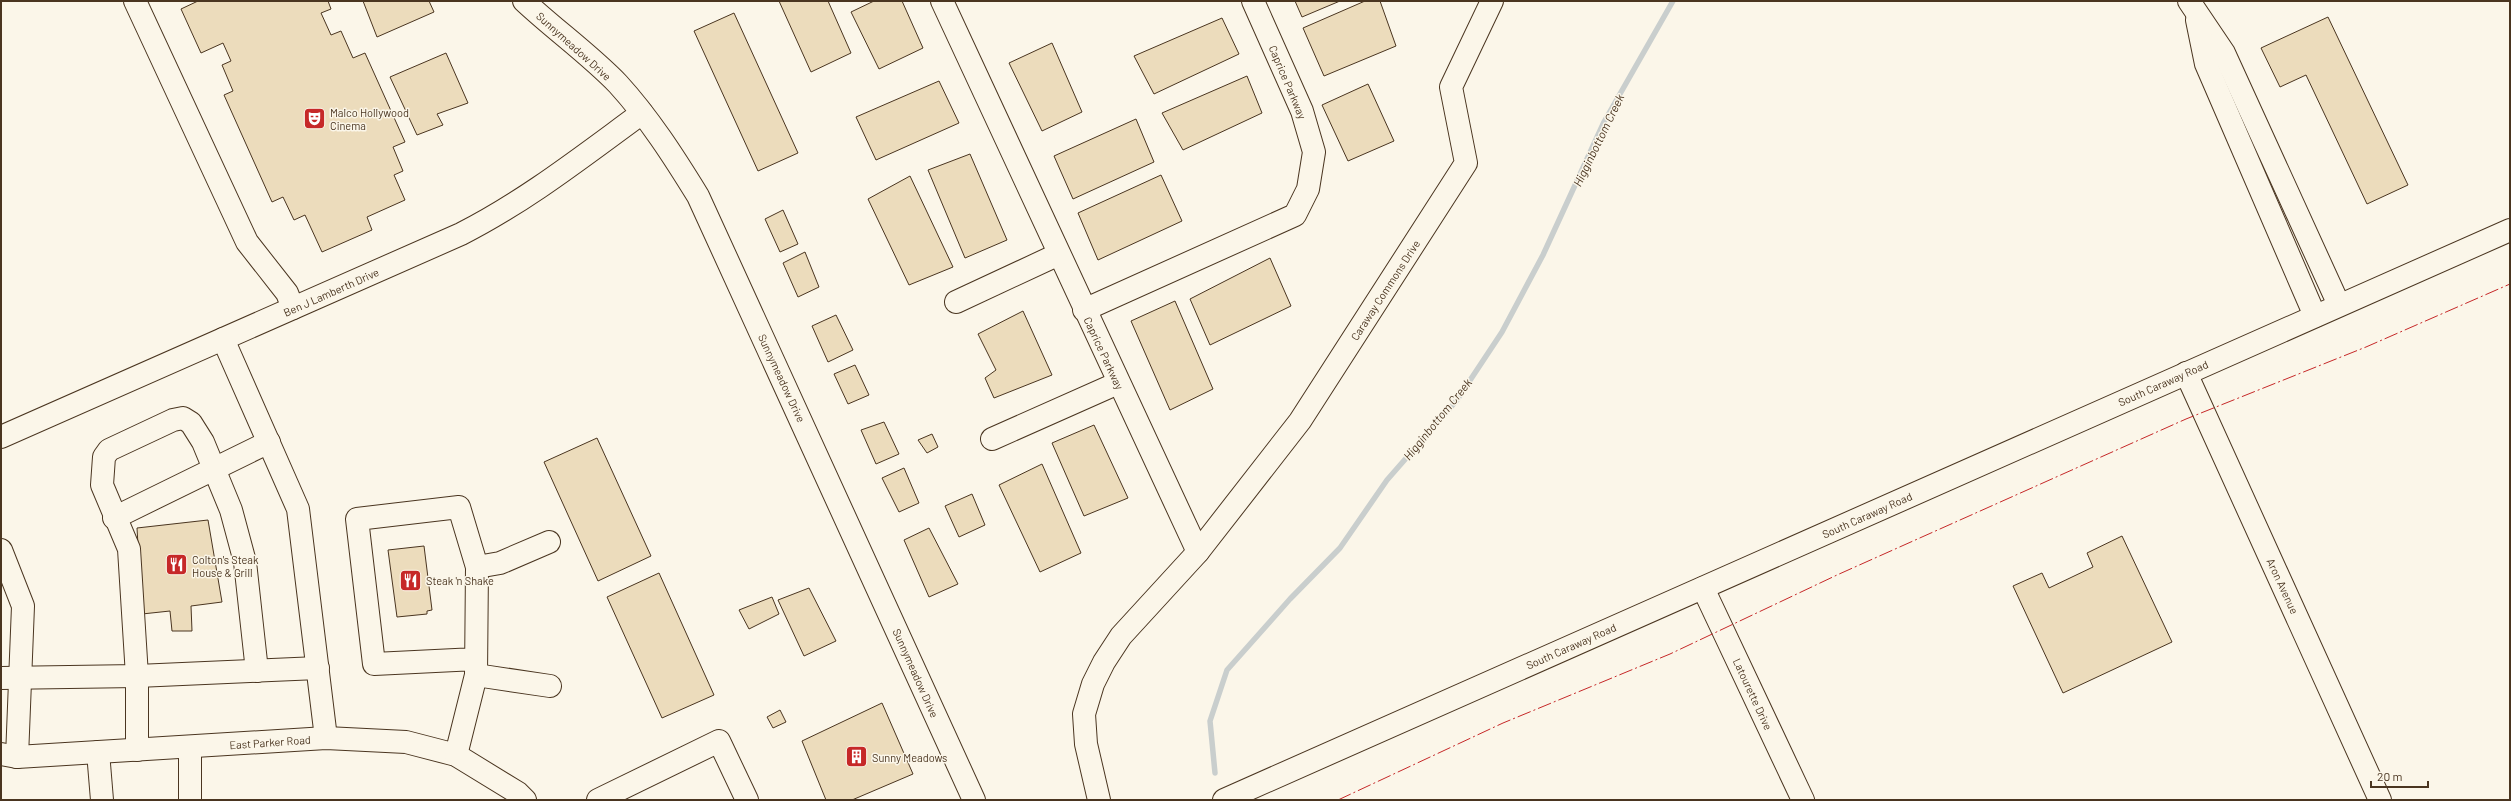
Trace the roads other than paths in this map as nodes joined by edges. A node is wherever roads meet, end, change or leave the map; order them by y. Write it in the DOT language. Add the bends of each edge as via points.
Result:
graph roads {
  1 [pos="135,1"];
  2 [pos="524,1"];
  3 [pos="942,1"];
  4 [pos="1253,1"];
  5 [pos="1492,1"];
  6 [pos="2192,6"];
  7 [pos="642,113"];
  8 [pos="2510,230"];
  9 [pos="1059,254"];
  10 [pos="956,302"];
  11 [pos="2339,305"];
  12 [pos="293,308"];
  13 [pos="1084,310"];
  14 [pos="2315,316"];
  15 [pos="223,339"];
  16 [pos="2186,373"];
  17 [pos="1118,383"];
  18 [pos="1,437"];
  19 [pos="992,439"];
  20 [pos="269,442"];
  21 [pos="214,469"];
  22 [pos="114,518"];
  23 [pos="549,542"];
  24 [pos="1,550"];
  25 [pos="1198,552"];
  26 [pos="477,567"];
  27 [pos="1703,588"];
  28 [pos="476,667"];
  29 [pos="318,668"];
  30 [pos="257,671"];
  31 [pos="137,676"];
  32 [pos="11,678"];
  33 [pos="550,686"];
  34 [pos="326,738"];
  35 [pos="190,747"];
  36 [pos="137,750"];
  37 [pos="98,752"];
  38 [pos="456,755"];
  39 [pos="9,756"];
  40 [pos="603,799"];
  41 [pos="102,800"];
  42 [pos="190,800"];
  43 [pos="525,800"];
  44 [pos="747,800"];
  45 [pos="974,800"];
  46 [pos="1099,800"];
  47 [pos="1224,800"];
  48 [pos="1803,800"];
  49 [pos="2380,800"];
  1 -- 12 [label="street" via="247,242 287,293"];
  2 -- 7 [label="street, Sunnymeadow Drive" via="554,30 582,50"];
  3 -- 9 [label="street"];
  4 -- 13 [label="street, Caprice Parkway" via="1302,111 1314,152 1308,189 1295,215"];
  5 -- 25 [label="street, Caraway Commons Drive" via="1451,87 1466,163 1300,421"];
  6 -- 11 [label="street" via="2224,53"];
  6 -- 14 [label="street" via="2206,64"];
  7 -- 12 [label="street, Ben J Lamberth Drive" via="504,212 461,234"];
  7 -- 45 [label="street, Sunnymeadow Drive" via="698,196"];
  8 -- 11 [label="street, South Caraway Road"];
  9 -- 10 [label="street"];
  9 -- 13 [label="street"];
  11 -- 14 [label="street, South Caraway Road"];
  12 -- 15 [label="street, Ben J Lamberth Drive"];
  13 -- 17 [label="street, Caprice Parkway"];
  14 -- 16 [label="street, South Caraway Road"];
  15 -- 18 [label="street, Ben J Lamberth Drive"];
  15 -- 20 [label="street"];
  16 -- 27 [label="street, South Caraway Road"];
  16 -- 49 [label="street, Aron Avenue"];
  17 -- 19 [label="street"];
  17 -- 25 [label="street, Caprice Parkway"];
  20 -- 21 [label="street"];
  20 -- 29 [label="street" via="301,519"];
  21 -- 22 [label="street"];
  21 -- 22 [label="street" via="203,442 191,423 183,418 173,420 109,450 104,458 102,485"];
  21 -- 30 [label="street" via="231,510 245,562"];
  22 -- 31 [label="street" via="129,549"];
  23 -- 26 [label="street" via="500,563"];
  24 -- 32 [label="street" via="23,606"];
  25 -- 46 [label="street" via="1121,636 1093,684 1084,714 1086,744"];
  26 -- 28 [label="street"];
  26 -- 28 [label="street" via="459,507 357,519 374,664"];
  27 -- 47 [label="street, South Caraway Road"];
  27 -- 48 [label="street, Latourette Drive"];
  28 -- 33 [label="street"];
  28 -- 38 [label="street"];
  29 -- 30 [label="street"];
  29 -- 34 [label="street"];
  30 -- 31 [label="street"];
  31 -- 32 [label="street"];
  31 -- 36 [label="street"];
  32 -- 39 [label="street"];
  34 -- 35 [label="street, East Parker Road"];
  34 -- 38 [label="street, East Parker Road" via="406,742"];
  35 -- 36 [label="street, East Parker Road"];
  35 -- 42 [label="street"];
  36 -- 37 [label="street, East Parker Road"];
  37 -- 39 [label="street, East Parker Road"];
  37 -- 41 [label="street"];
  38 -- 43 [label="street, East Parker Road" via="518,793"];
  40 -- 44 [label="street" via="719,741"];
}
